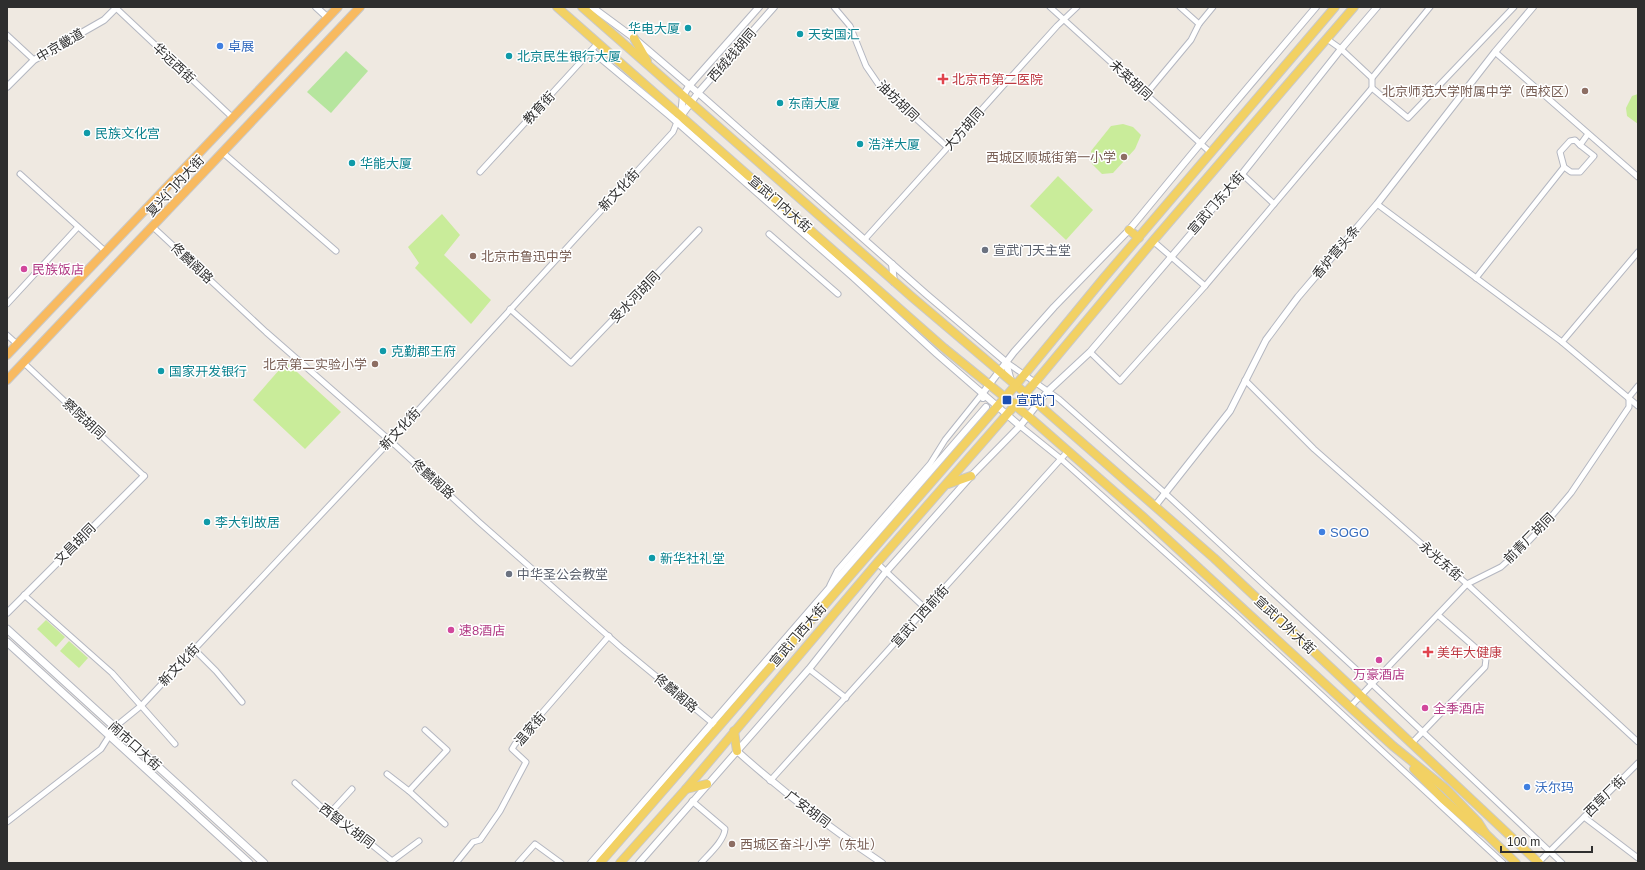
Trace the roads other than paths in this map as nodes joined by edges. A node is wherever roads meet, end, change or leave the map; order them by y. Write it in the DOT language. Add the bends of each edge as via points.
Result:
graph roads {
  1 [pos="316,7"];
  2 [pos="338,7"];
  3 [pos="360,7"];
  4 [pos="557,7"];
  5 [pos="759,7"];
  6 [pos="774,7"];
  7 [pos="834,7"];
  8 [pos="1050,7"];
  9 [pos="1076,7"];
  10 [pos="1180,7"];
  11 [pos="1213,7"];
  12 [pos="1316,7"];
  13 [pos="1336,7"];
  14 [pos="1354,7"];
  15 [pos="1377,7"];
  16 [pos="1430,7"];
  17 [pos="1514,7"];
  18 [pos="1533,7"];
  19 [pos="117,8"];
  20 [pos="589,8"];
  21 [pos="328,18"];
  22 [pos="1064,19"];
  23 [pos="1199,24"];
  24 [pos="7,35"];
  25 [pos="634,38"];
  26 [pos="1327,39"];
  27 [pos="598,43"];
  28 [pos="1341,49"];
  29 [pos="592,51"];
  30 [pos="1495,52"];
  31 [pos="34,60"];
  32 [pos="649,65"];
  33 [pos="1372,78"];
  34 [pos="689,86"];
  35 [pos="7,87"];
  36 [pos="1372,88"];
  37 [pos="698,93"];
  38 [pos="1146,94"];
  39 [pos="683,96"];
  40 [pos="690,103"];
  41 [pos="233,118"];
  42 [pos="679,119"];
  43 [pos="1588,134"];
  44 [pos="1200,144"];
  45 [pos="1580,145"];
  46 [pos="947,147"];
  47 [pos="222,152"];
  48 [pos="1211,153"];
  49 [pos="1564,167"];
  50 [pos="480,172"];
  51 [pos="20,174"];
  52 [pos="1242,174"];
  53 [pos="1638,177"];
  54 [pos="1274,204"];
  55 [pos="1376,204"];
  56 [pos="78,227"];
  57 [pos="153,227"];
  58 [pos="699,230"];
  59 [pos="1129,230"];
  60 [pos="769,234"];
  61 [pos="1139,238"];
  62 [pos="865,239"];
  63 [pos="1153,241"];
  64 [pos="105,251"];
  65 [pos="336,251"];
  66 [pos="1638,252"];
  67 [pos="1170,257"];
  68 [pos="892,264"];
  69 [pos="1476,278"];
  70 [pos="894,282"];
  71 [pos="1205,286"];
  72 [pos="838,294"];
  73 [pos="7,304"];
  74 [pos="510,309"];
  75 [pos="7,335"];
  76 [pos="1562,342"];
  77 [pos="17,344"];
  78 [pos="1090,352"];
  79 [pos="7,355"];
  80 [pos="1006,362"];
  81 [pos="24,363"];
  82 [pos="998,372"];
  83 [pos="7,380"];
  84 [pos="1246,380"];
  85 [pos="1013,384"];
  86 [pos="989,385"];
  87 [pos="1638,386"];
  88 [pos="1048,392"];
  89 [pos="1025,393"];
  90 [pos="982,394"];
  91 [pos="1629,397"];
  92 [pos="1004,398"];
  93 [pos="1038,404"];
  94 [pos="1015,405"];
  95 [pos="1638,406"];
  96 [pos="986,407"];
  97 [pos="997,407"];
  98 [pos="1007,414"];
  99 [pos="1028,416"];
  100 [pos="1020,426"];
  101 [pos="390,441"];
  102 [pos="1068,451"];
  103 [pos="1061,459"];
  104 [pos="144,476"];
  105 [pos="971,476"];
  106 [pos="947,484"];
  107 [pos="1165,493"];
  108 [pos="1155,506"];
  109 [pos="877,563"];
  110 [pos="885,573"];
  111 [pos="1468,584"];
  112 [pos="24,595"];
  113 [pos="828,595"];
  114 [pos="926,609"];
  115 [pos="7,613"];
  116 [pos="1438,615"];
  117 [pos="7,629"];
  118 [pos="609,636"];
  119 [pos="7,642"];
  120 [pos="194,649"];
  121 [pos="809,669"];
  122 [pos="1372,684"];
  123 [pos="1361,696"];
  124 [pos="846,698"];
  125 [pos="242,702"];
  126 [pos="142,705"];
  127 [pos="1350,707"];
  128 [pos="714,725"];
  129 [pos="115,728"];
  130 [pos="425,730"];
  131 [pos="734,731"];
  132 [pos="1422,732"];
  133 [pos="109,736"];
  134 [pos="1638,742"];
  135 [pos="1412,743"];
  136 [pos="175,744"];
  137 [pos="737,750"];
  138 [pos="1638,763"];
  139 [pos="387,774"];
  140 [pos="770,781"];
  141 [pos="295,783"];
  142 [pos="707,784"];
  143 [pos="352,789"];
  144 [pos="686,789"];
  145 [pos="409,791"];
  146 [pos="692,801"];
  147 [pos="329,814"];
  148 [pos="1584,817"];
  149 [pos="7,822"];
  150 [pos="445,824"];
  151 [pos="419,840"];
  152 [pos="1550,852"];
  153 [pos="1638,858"];
  154 [pos="392,862"];
  155 [pos="600,862"];
  156 [pos="249,863"];
  157 [pos="264,863"];
  158 [pos="456,863"];
  159 [pos="518,863"];
  160 [pos="561,863"];
  161 [pos="591,863"];
  162 [pos="620,863"];
  163 [pos="638,863"];
  164 [pos="701,863"];
  165 [pos="882,863"];
  166 [pos="1503,863"];
  167 [pos="1516,863"];
  168 [pos="1539,863"];
  169 [pos="1562,863"];
  1 -- 21 [label="street"];
  2 -- 21 [label="highway, 复兴门内大街"];
  3 -- 47 [label="highway, 复兴门内大街"];
  4 -- 27 [label="main road, 宣武门内大街"];
  5 -- 34 [label="street, 西绒线胡同"];
  6 -- 37 [label="street, 西绒线胡同"];
  7 -- 46 [label="street, 油坊胡同" via="850,26 866,66 879,85"];
  8 -- 22 [label="street, 未英胡同"];
  9 -- 22 [label="street, 大方胡同"];
  10 -- 23 [label="street"];
  11 -- 23 [label="street"];
  12 -- 44 [label="street"];
  13 -- 48 [label="main road"];
  14 -- 26 [label="main road, 宣武门东大街"];
  15 -- 28 [label="street, 宣武门东大街"];
  16 -- 33 [label="street"];
  17 -- 36 [label="street" via="1408,118"];
  18 -- 30 [label="street, 香炉营头条"];
  19 -- 31 [label="street, 中京畿道" via="104,20"];
  19 -- 41 [label="street, 华远西街"];
  20 -- 25 [label="street"];
  20 -- 32 [label="main road, 宣武门内大街"];
  21 -- 41 [label="highway, 复兴门内大街"];
  22 -- 38 [label="street, 未英胡同"];
  22 -- 46 [label="street, 大方胡同"];
  23 -- 38 [label="street" via="1191,40"];
  24 -- 31 [label="street"];
  25 -- 32 [label="main road"];
  25 -- 34 [label="street"];
  26 -- 28 [label="street"];
  26 -- 63 [label="main road, 宣武门东大街"];
  27 -- 29 [label="street, 教育街"];
  27 -- 42 [label="main road, 宣武门内大街"];
  28 -- 33 [label="street"];
  28 -- 52 [label="street, 宣武门东大街"];
  29 -- 42 [label="street"];
  29 -- 50 [label="street, 教育街"];
  30 -- 43 [label="street"];
  30 -- 55 [label="street, 香炉营头条"];
  31 -- 35 [label="street, 中京畿道"];
  32 -- 39 [label="main road, 宣武门内大街"];
  33 -- 36 [label="street"];
  34 -- 37 [label="street"];
  34 -- 39 [label="street, 西绒线胡同"];
  36 -- 54 [label="street"];
  37 -- 40 [label="street, 西绒线胡同"];
  37 -- 62 [label="street"];
  38 -- 44 [label="street, 未英胡同"];
  39 -- 40 [label="main road, 宣武门内大街"];
  39 -- 42 [label="street"];
  40 -- 42 [label="street, 西绒线胡同"];
  40 -- 70 [label="main road, 宣武门内大街"];
  41 -- 64 [label="highway, 复兴门内大街"];
  42 -- 74 [label="street, 新文化街" via="673,132"];
  42 -- 86 [label="main road, 宣武门内大街"];
  42 -- 90 [label="street"];
  43 -- 45 [label="street"];
  43 -- 53 [label="street"];
  44 -- 48 [label="street, 未英胡同"];
  44 -- 59 [label="street"];
  45 -- 49 [label="street" via="1575,140 1570,140 1560,152"];
  45 -- 49 [label="street" via="1594,156 1580,172 1571,172"];
  46 -- 62 [label="street, 大方胡同"];
  47 -- 57 [label="highway, 复兴门内大街"];
  47 -- 65 [label="street"];
  48 -- 61 [label="main road"];
  49 -- 69 [label="street"];
  51 -- 56 [label="street"];
  52 -- 54 [label="street"];
  52 -- 67 [label="street, 宣武门东大街"];
  54 -- 71 [label="street"];
  55 -- 69 [label="street"];
  55 -- 84 [label="street, 香炉营头条" via="1298,297 1266,340"];
  56 -- 64 [label="street"];
  56 -- 73 [label="street"];
  57 -- 81 [label="highway, 复兴门内大街"];
  57 -- 101 [label="street, 佟麟阁路" via="266,332"];
  58 -- 74 [label="street, 受水河胡同" via="571,363"];
  59 -- 61 [label="main road"];
  59 -- 80 [label="street" via="1054,307"];
  60 -- 72 [label="street"];
  61 -- 85 [label="main road, 宣武门西大街" via="1026,372"];
  62 -- 68 [label="street"];
  63 -- 67 [label="street"];
  63 -- 89 [label="main road, 宣武门东大街"];
  64 -- 77 [label="highway, 复兴门内大街"];
  66 -- 76 [label="street"];
  67 -- 71 [label="street"];
  67 -- 78 [label="street, 宣武门东大街"];
  68 -- 70 [label="street"];
  68 -- 80 [label="street"];
  69 -- 76 [label="street"];
  70 -- 82 [label="main road, 宣武门内大街"];
  71 -- 78 [label="street" via="1120,381"];
  74 -- 101 [label="street, 新文化街"];
  75 -- 77 [label="street"];
  76 -- 91 [label="street"];
  77 -- 79 [label="highway, 复兴门内大街"];
  78 -- 88 [label="street, 宣武门东大街"];
  80 -- 82 [label="street"];
  80 -- 85 [label="street"];
  80 -- 88 [label="street"];
  81 -- 83 [label="highway, 复兴门内大街"];
  81 -- 104 [label="street, 察院胡同"];
  82 -- 85 [label="main road, 宣武门内大街"];
  82 -- 86 [label="street"];
  84 -- 107 [label="street, 香炉营头条" via="1230,411"];
  84 -- 111 [label="street, 永光东街" via="1314,449"];
  85 -- 89 [label="main road, 宣武门外大街"];
  85 -- 92 [label="main road, 宣武门西大街"];
  86 -- 90 [label="street"];
  86 -- 92 [label="main road, 宣武门内大街"];
  87 -- 91 [label="street"];
  88 -- 93 [label="street, 宣武门东大街"];
  88 -- 107 [label="street" via="1059,398"];
  89 -- 93 [label="main road, 宣武门外大街"];
  89 -- 94 [label="main road, 宣武门西大街"];
  90 -- 96 [label="street"];
  90 -- 97 [label="street"];
  90 -- 113 [label="street, 宣武门西大街" via="945,440 930,464 837,571"];
  91 -- 95 [label="street"];
  91 -- 111 [label="street, 前青厂胡同" via="1629,407 1571,493 1523,547 1501,567"];
  92 -- 94 [label="main road, 宣武门内大街"];
  92 -- 97 [label="main road, 宣武门西大街"];
  93 -- 99 [label="street, 宣武门东大街"];
  93 -- 108 [label="main road, 宣武门外大街"];
  94 -- 98 [label="main road, 宣武门西大街"];
  94 -- 99 [label="main road, 宣武门外大街"];
  96 -- 97 [label="street"];
  96 -- 113 [label="street, 宣武门西大街"];
  97 -- 98 [label="street"];
  97 -- 113 [label="main road, 宣武门西大街"];
  98 -- 100 [label="street"];
  98 -- 106 [label="main road, 宣武门西大街"];
  99 -- 100 [label="street, 宣武门东大街"];
  99 -- 102 [label="main road, 宣武门外大街"];
  100 -- 103 [label="street"];
  100 -- 105 [label="street"];
  101 -- 118 [label="street, 佟麟阁路"];
  101 -- 120 [label="street, 新文化街"];
  102 -- 103 [label="street, 宣武门西前街"];
  102 -- 127 [label="main road, 宣武门外大街"];
  103 -- 114 [label="street, 宣武门西前街"];
  103 -- 166 [label="street" via="1236,616"];
  104 -- 112 [label="street, 文昌胡同"];
  105 -- 106 [label="main road"];
  105 -- 110 [label="street"];
  106 -- 109 [label="main road, 宣武门西大街"];
  107 -- 108 [label="street, 香炉营头条"];
  107 -- 122 [label="street"];
  108 -- 123 [label="main road, 宣武门外大街"];
  109 -- 110 [label="street"];
  109 -- 131 [label="main road, 宣武门西大街"];
  110 -- 114 [label="street"];
  110 -- 121 [label="street"];
  111 -- 116 [label="street, 前青厂胡同"];
  111 -- 134 [label="street, 永光东街"];
  112 -- 115 [label="street, 文昌胡同"];
  112 -- 126 [label="street" via="112,673"];
  113 -- 128 [label="main road, 宣武门西大街"];
  114 -- 124 [label="street, 宣武门西前街"];
  116 -- 122 [label="street, 前青厂胡同"];
  116 -- 132 [label="street" via="1478,650 1486,659 1485,667"];
  117 -- 129 [label="main road, 闹市口大街"];
  118 -- 128 [label="street, 佟麟阁路"];
  118 -- 158 [label="street, 温家街" via="515,744 512,749 526,762 500,811 480,840 473,842"];
  119 -- 133 [label="main road, 闹市口大街"];
  120 -- 125 [label="street"];
  120 -- 126 [label="street, 新文化街"];
  121 -- 124 [label="street"];
  121 -- 137 [label="street"];
  122 -- 123 [label="street, 前青厂胡同"];
  122 -- 132 [label="street"];
  123 -- 127 [label="street, 前青厂胡同"];
  123 -- 135 [label="main road, 宣武门外大街"];
  124 -- 140 [label="street, 宣武门西前街"];
  126 -- 129 [label="street, 新文化街"];
  126 -- 136 [label="street"];
  127 -- 167 [label="main road, 宣武门外大街" via="1446,789"];
  128 -- 155 [label="main road, 宣武门西大街"];
  128 -- 161 [label="street, 宣武门西大街"];
  129 -- 133 [label="street, 新文化街"];
  129 -- 157 [label="main road, 闹市口大街"];
  130 -- 145 [label="street" via="447,750"];
  131 -- 137 [label="main road"];
  131 -- 144 [label="main road, 宣武门西大街"];
  132 -- 135 [label="street"];
  132 -- 152 [label="street"];
  133 -- 149 [label="street, 新文化街" via="101,749"];
  133 -- 156 [label="main road, 闹市口大街"];
  135 -- 168 [label="main road, 宣武门外大街"];
  137 -- 140 [label="street, 广安胡同"];
  137 -- 142 [label="street"];
  138 -- 148 [label="street, 西草厂街"];
  139 -- 145 [label="street"];
  140 -- 165 [label="street, 广安胡同"];
  141 -- 147 [label="street, 西智义胡同"];
  142 -- 144 [label="main road"];
  142 -- 146 [label="street"];
  143 -- 147 [label="street"];
  144 -- 162 [label="main road, 宣武门西大街"];
  145 -- 150 [label="street"];
  146 -- 163 [label="street"];
  146 -- 164 [label="street" via="725,829 725,834"];
  147 -- 154 [label="street, 西智义胡同"];
  148 -- 152 [label="street, 西草厂街"];
  148 -- 153 [label="street"];
  151 -- 154 [label="street, 西智义胡同"];
  152 -- 168 [label="street, 西草厂街"];
  152 -- 169 [label="street"];
  159 -- 160 [label="street" via="535,844"];
}
